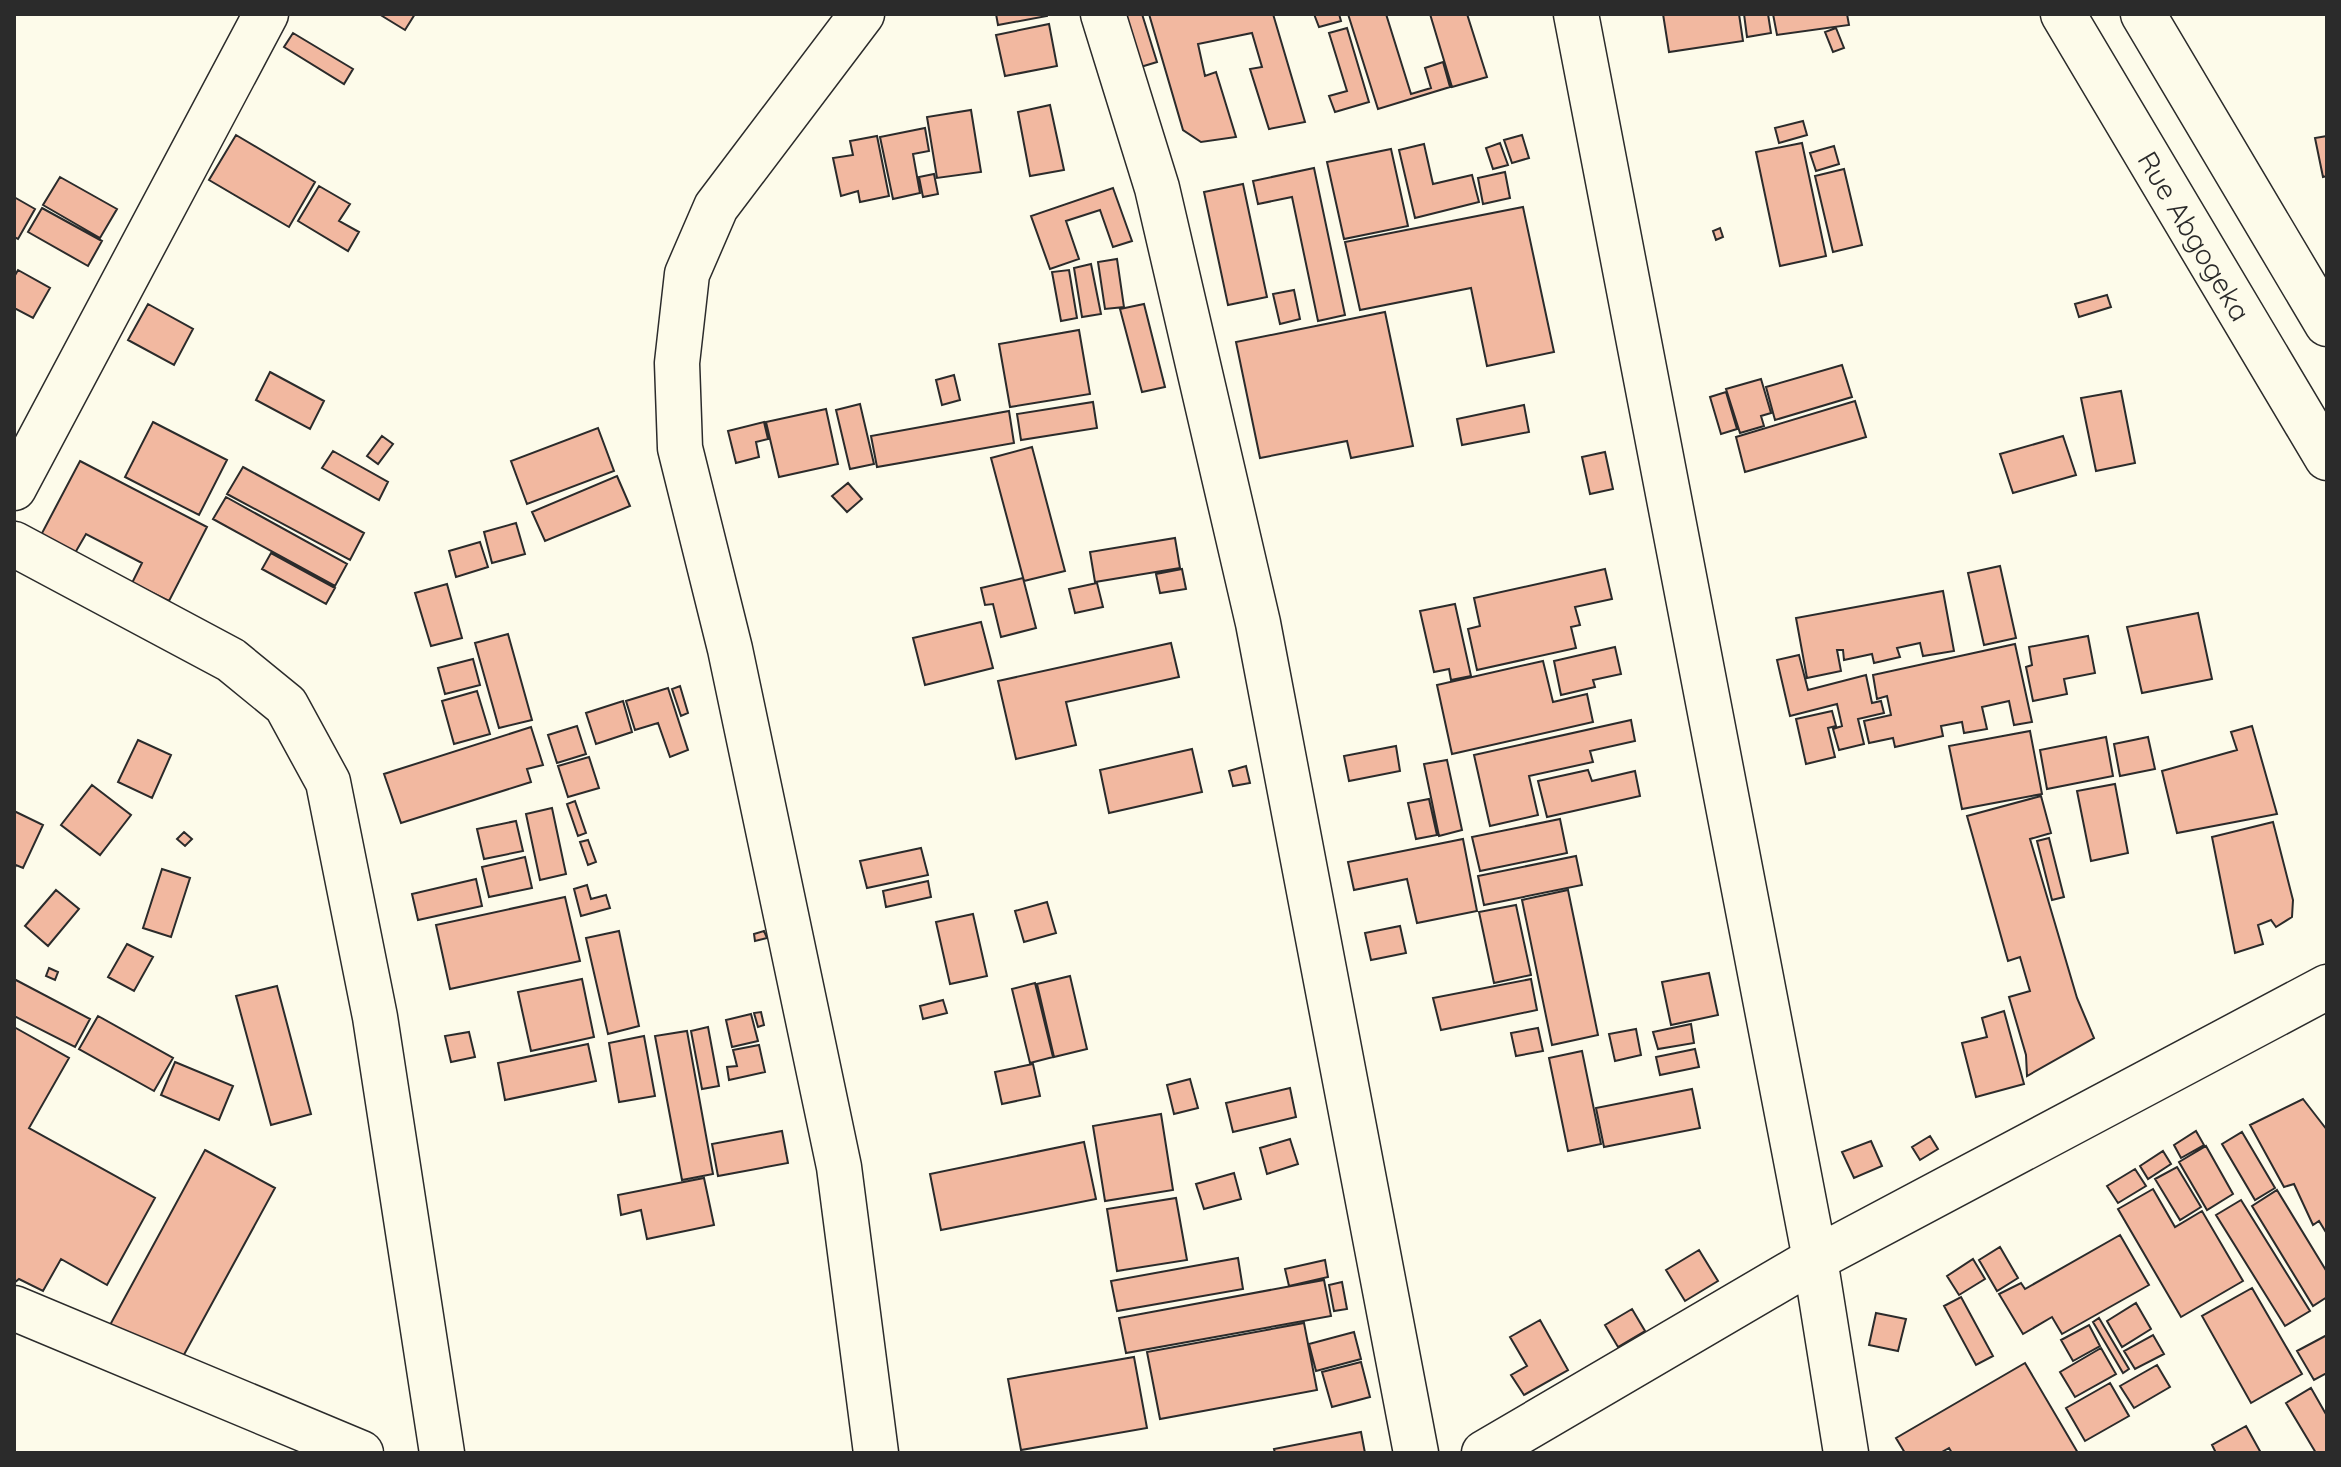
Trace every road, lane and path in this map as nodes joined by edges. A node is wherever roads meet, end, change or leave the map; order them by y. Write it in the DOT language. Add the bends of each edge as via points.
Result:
graph roads {
  1 [pos="266,14"];
  2 [pos="862,14"];
  3 [pos="1103,14"];
  4 [pos="1576,14"];
  5 [pos="2063,14"];
  6 [pos="2143,14"];
  7 [pos="2327,324"];
  8 [pos="2327,458"];
  9 [pos="14,488"];
  10 [pos="14,544"];
  11 [pos="2327,987"];
  12 [pos="1815,1259"];
  13 [pos="14,1308"];
  14 [pos="361,1453"];
  15 [pos="442,1453"];
  16 [pos="876,1453"];
  17 [pos="1416,1453"];
  18 [pos="1484,1453"];
  19 [pos="1846,1453"];
  1 -- 9 [label="street"];
  2 -- 16 [label="street" via="716,207 687,274 677,363 680,448 730,649 839,1167"];
  3 -- 17 [label="street" via="1157,188 1258,623"];
  4 -- 12 [label="street"];
  5 -- 8 [label="street, Rue Abgogeka"];
  6 -- 7 [label="street"];
  10 -- 15 [label="street" via="231,660 286,705 328,782 375,1017"];
  11 -- 12 [label="street"];
  12 -- 18 [label="street"];
  12 -- 19 [label="street"];
  13 -- 14 [label="street"];
}
